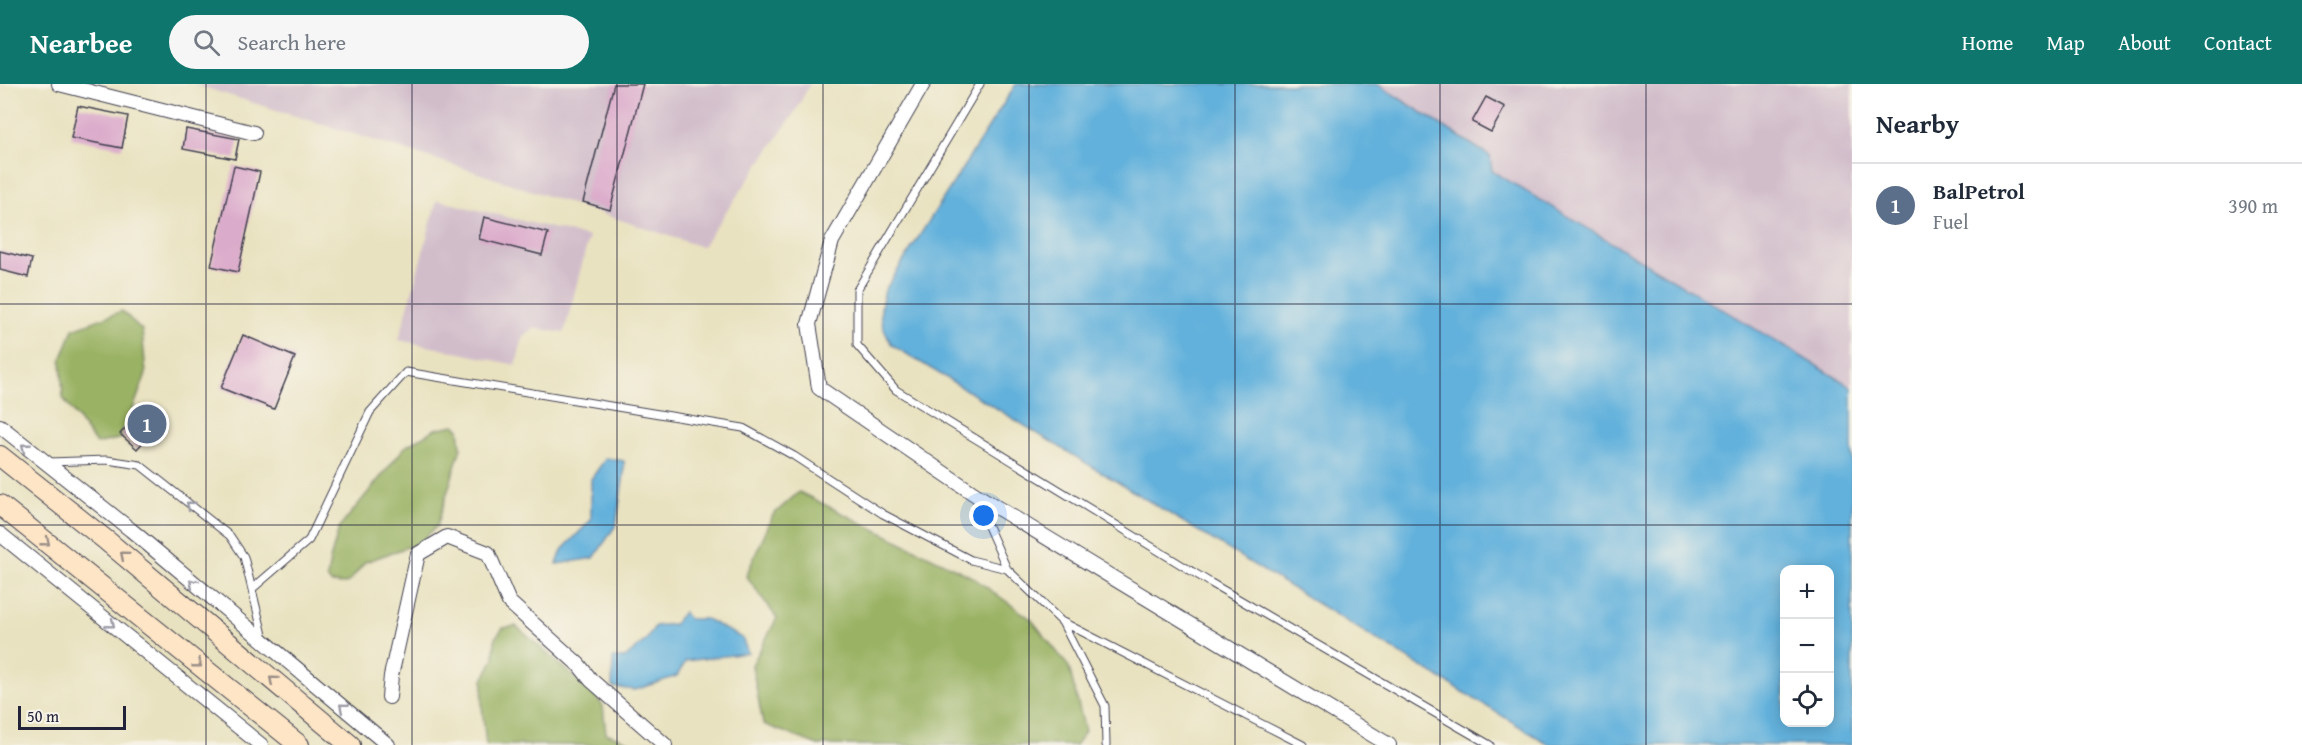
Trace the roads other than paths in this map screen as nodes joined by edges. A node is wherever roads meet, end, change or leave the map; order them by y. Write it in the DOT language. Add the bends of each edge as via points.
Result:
graph roads {
  1 [pos="58,84"];
  2 [pos="922,84"];
  3 [pos="980,84"];
  4 [pos="254,133"];
  5 [pos="0,426"];
  6 [pos="0,456"];
  7 [pos="45,462"];
  8 [pos="974,494"];
  9 [pos="0,505"];
  10 [pos="0,534"];
  11 [pos="1007,569"];
  12 [pos="252,589"];
  13 [pos="1062,622"];
  14 [pos="265,642"];
  15 [pos="388,697"];
  16 [pos="261,745"];
  17 [pos="299,745"];
  18 [pos="350,745"];
  19 [pos="388,745"];
  20 [pos="665,745"];
  21 [pos="1106,745"];
  22 [pos="1304,745"];
  23 [pos="1389,745"];
  24 [pos="1490,745"];
  1 -- 4 [label="street"];
  2 -- 8 [label="street" via="832,241 809,324 819,388"];
  3 -- 24 [label="lane" via="857,290 857,345 896,390 1211,583"];
  7 -- 5 [label="street, one-way"];
  18 -- 6 [label="main road, one-way"];
  12 -- 7 [label="lane, one-way" via="244,557 230,536 140,465 107,460"];
  14 -- 7 [label="street, one-way"];
  8 -- 11 [label="lane"];
  8 -- 23 [label="street"];
  9 -- 17 [label="main road, one-way"];
  10 -- 16 [label="street, one-way"];
  11 -- 12 [label="lane" via="971,560 883,514 743,428 406,372 370,412 309,540"];
  11 -- 13 [label="lane"];
  12 -- 14 [label="lane"];
  13 -- 21 [label="lane" via="1105,706"];
  13 -- 22 [label="lane"];
  19 -- 14 [label="street, one-way"];
  15 -- 20 [label="street" via="418,554 447,537 488,553 509,602"];
}
